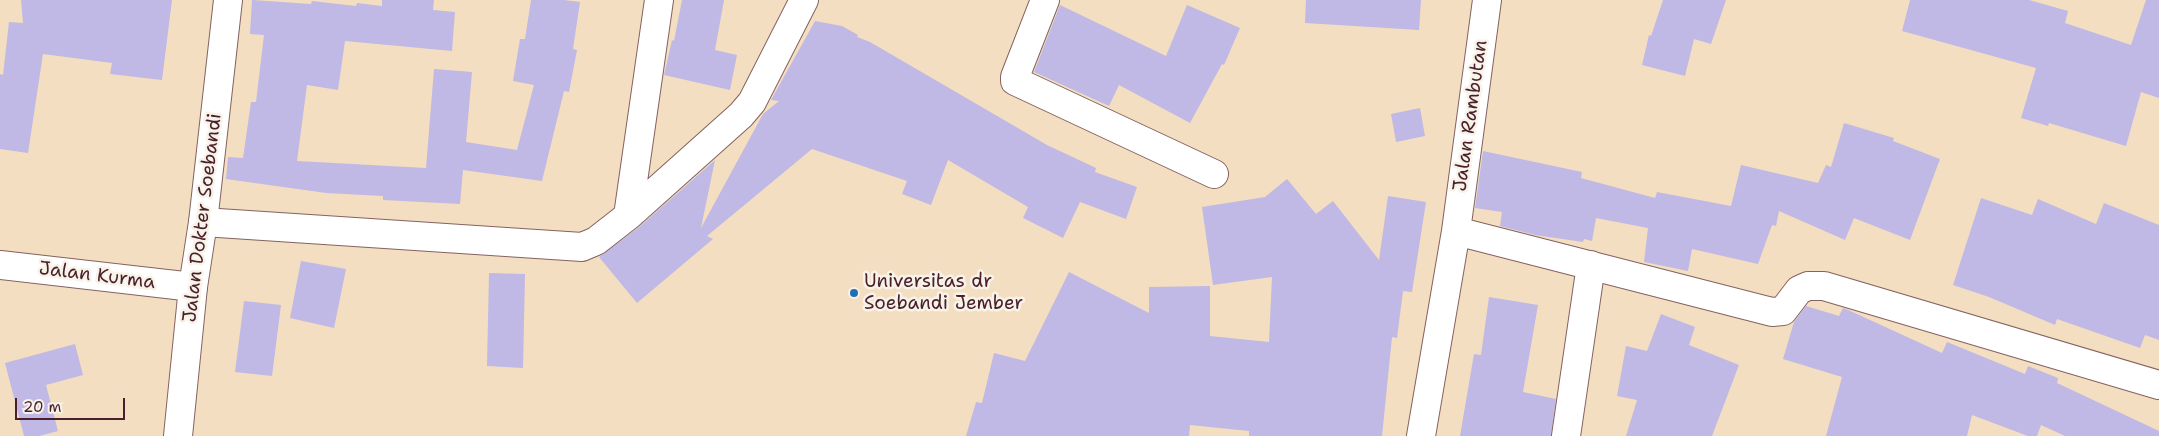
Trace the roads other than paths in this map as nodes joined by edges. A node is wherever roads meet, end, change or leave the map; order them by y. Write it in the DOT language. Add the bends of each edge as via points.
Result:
graph roads {
  1 [pos="228,0"];
  2 [pos="659,0"];
  3 [pos="804,0"];
  4 [pos="1045,0"];
  5 [pos="1486,0"];
  6 [pos="1214,174"];
  7 [pos="628,216"];
  8 [pos="203,222"];
  9 [pos="1456,231"];
  10 [pos="0,265"];
  11 [pos="1591,265"];
  12 [pos="193,287"];
  13 [pos="2159,385"];
  14 [pos="178,436"];
  15 [pos="1421,436"];
  16 [pos="1566,436"];
  1 -- 8 [label="street, Jalan Dokter Soebandi"];
  2 -- 7 [label="street"];
  3 -- 7 [label="street" via="752,102"];
  4 -- 6 [label="street" via="1015,82"];
  5 -- 9 [label="street, Jalan Rambutan"];
  7 -- 8 [label="street" via="596,241 582,247"];
  8 -- 12 [label="street, Jalan Dokter Soebandi"];
  9 -- 11 [label="street"];
  9 -- 15 [label="street, Jalan Rambutan"];
  10 -- 12 [label="street, Jalan Kurma"];
  11 -- 13 [label="street" via="1772,312 1783,311 1799,290 1808,286 1824,286"];
  11 -- 16 [label="street"];
  12 -- 14 [label="street, Jalan Dokter Soebandi"];
}
